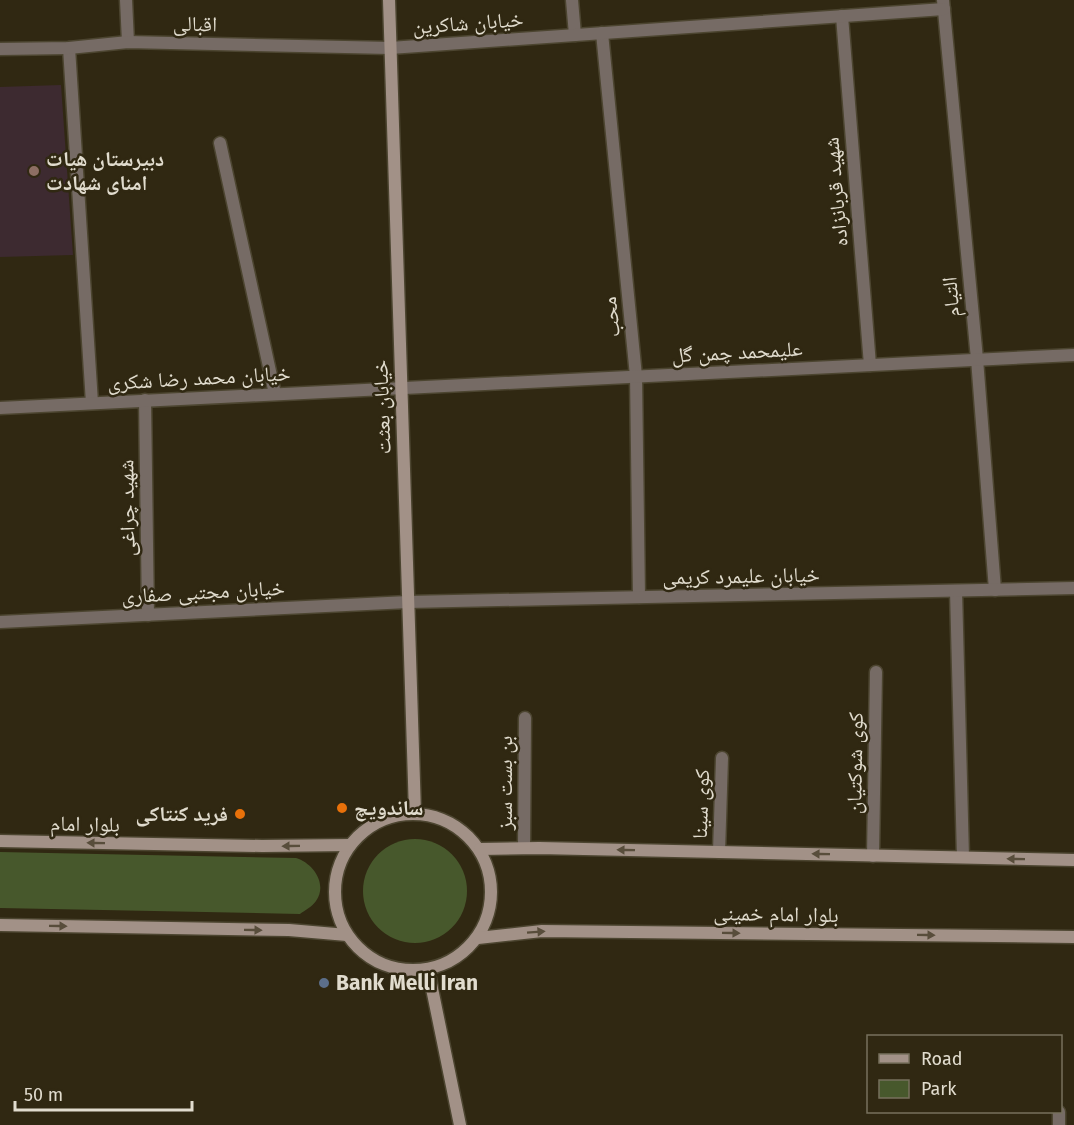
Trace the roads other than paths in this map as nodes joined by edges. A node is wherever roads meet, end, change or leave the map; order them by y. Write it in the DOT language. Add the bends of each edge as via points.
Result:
graph roads {
  1 [pos="126,0"];
  2 [pos="389,0"];
  3 [pos="572,0"];
  4 [pos="943,5"];
  5 [pos="842,16"];
  6 [pos="602,33"];
  7 [pos="575,35"];
  8 [pos="128,42"];
  9 [pos="0,48"];
  10 [pos="69,48"];
  11 [pos="390,48"];
  12 [pos="220,142"];
  13 [pos="1074,355"];
  14 [pos="976,359"];
  15 [pos="870,365"];
  16 [pos="636,376"];
  17 [pos="401,387"];
  18 [pos="275,394"];
  19 [pos="145,400"];
  20 [pos="92,403"];
  21 [pos="0,408"];
  22 [pos="1074,588"];
  23 [pos="995,590"];
  24 [pos="956,591"];
  25 [pos="639,597"];
  26 [pos="408,602"];
  27 [pos="148,615"];
  28 [pos="0,622"];
  29 [pos="876,672"];
  30 [pos="525,718"];
  31 [pos="722,758"];
  32 [pos="415,813"];
  33 [pos="0,842"];
  34 [pos="350,845"];
  35 [pos="524,848"];
  36 [pos="480,849"];
  37 [pos="719,852"];
  38 [pos="873,855"];
  39 [pos="963,857"];
  40 [pos="1074,860"];
  41 [pos="0,925"];
  42 [pos="347,935"];
  43 [pos="1074,937"];
  44 [pos="478,938"];
  45 [pos="428,969"];
  46 [pos="460,1125"];
  1 -- 8 [label="street"];
  2 -- 11 [label="main road, خیابان بعثت"];
  3 -- 7 [label="street"];
  4 -- 5 [label="street, خیابان شاکرین"];
  4 -- 14 [label="street, التیام"];
  5 -- 6 [label="street, خیابان شاکرین"];
  5 -- 15 [label="street, شهید قربانزاده"];
  6 -- 7 [label="street, خیابان شاکرین"];
  6 -- 16 [label="street, محب"];
  7 -- 11 [label="street, خیابان شاکرین"];
  8 -- 10 [label="street, اقبالی"];
  8 -- 11 [label="street, اقبالی"];
  9 -- 10 [label="street, اقبالی"];
  10 -- 20 [label="street"];
  11 -- 17 [label="main road, خیابان بعثت"];
  12 -- 18 [label="street"];
  13 -- 14 [label="street, علیمحمد چمن گل"];
  14 -- 15 [label="street, علیمحمد چمن گل"];
  14 -- 23 [label="street, التیام"];
  15 -- 16 [label="street, علیمحمد چمن گل"];
  16 -- 17 [label="street, علیمحمد چمن گل"];
  16 -- 25 [label="street, محب"];
  17 -- 18 [label="street, خیابان محمد رضا شکری"];
  17 -- 26 [label="main road, خیابان بعثت"];
  18 -- 19 [label="street, خیابان محمد رضا شکری"];
  19 -- 20 [label="street, خیابان محمد رضا شکری"];
  19 -- 27 [label="street, شهید چراغی"];
  20 -- 21 [label="street, خیابان محمد رضا شکری"];
  22 -- 23 [label="street, خیابان علیمرد کریمی"];
  23 -- 24 [label="street, خیابان علیمرد کریمی"];
  24 -- 25 [label="street, خیابان علیمرد کریمی"];
  24 -- 39 [label="street"];
  25 -- 26 [label="street, خیابان علیمرد کریمی"];
  26 -- 27 [label="street, خیابان مجتبی صفاری"];
  26 -- 32 [label="main road, خیابان بعثت"];
  27 -- 28 [label="street, خیابان مجتبی صفاری"];
  29 -- 38 [label="street, کوی شوکتیان"];
  30 -- 35 [label="street, بن بست سبز"];
  31 -- 37 [label="street, کوی سینا"];
  32 -- 34 [label="main road" via="390,816 367,827"];
  32 -- 36 [label="main road" via="440,818 462,830"];
  34 -- 33 [label="main road, بلوار امام, one-way"];
  34 -- 42 [label="main road" via="339,866 335,889 338,913"];
  35 -- 36 [label="main road"];
  37 -- 35 [label="main road, one-way"];
  36 -- 44 [label="main road" via="489,870 492,894 489,917"];
  38 -- 37 [label="main road, one-way"];
  38 -- 39 [label="main road"];
  40 -- 39 [label="main road, one-way"];
  41 -- 42 [label="main road, one-way" via="289,930"];
  42 -- 45 [label="main road" via="378,963 399,970"];
  44 -- 43 [label="main road, بلوار امام خمینی, one-way" via="542,931"];
  44 -- 45 [label="main road" via="462,955"];
  45 -- 46 [label="main road"];
}
